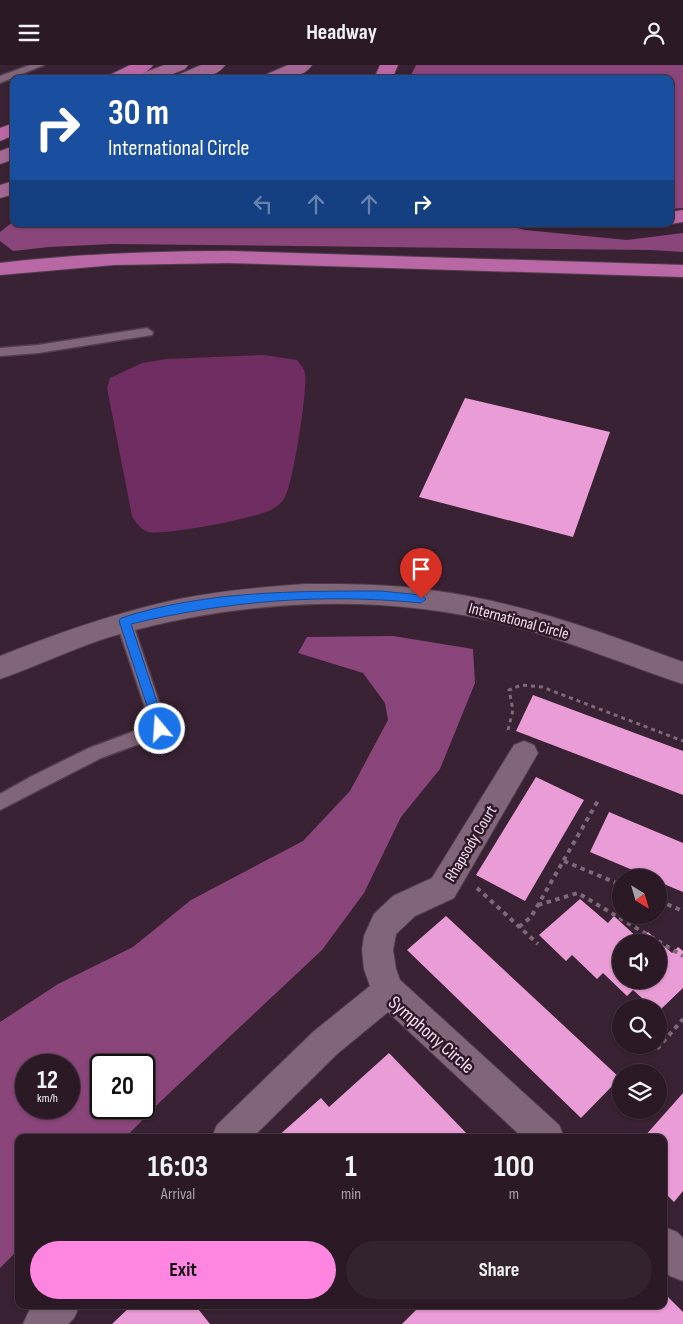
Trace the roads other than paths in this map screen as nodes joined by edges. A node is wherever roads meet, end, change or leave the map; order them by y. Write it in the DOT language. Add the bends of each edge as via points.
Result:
graph roads {
  1 [pos="40,65"];
  2 [pos="144,65"];
  3 [pos="179,65"];
  4 [pos="216,65"];
  5 [pos="303,65"];
  6 [pos="13,75"];
  7 [pos="124,75"];
  8 [pos="154,75"];
  9 [pos="193,75"];
  10 [pos="280,75"];
  11 [pos="0,269"];
  12 [pos="683,271"];
  13 [pos="147,332"];
  14 [pos="0,352"];
  15 [pos="124,621"];
  16 [pos="0,668"];
  17 [pos="683,673"];
  18 [pos="515,744"];
  19 [pos="0,803"];
  20 [pos="389,991"];
  21 [pos="232,1134"];
  22 [pos="544,1134"];
  23 [pos="667,1248"];
  24 [pos="683,1263"];
  25 [pos="57,1309"];
  26 [pos="42,1324"];
  1 -- 6 [label="lane"];
  2 -- 7 [label="highway"];
  3 -- 8 [label="main road"];
  4 -- 9 [label="main road"];
  5 -- 10 [label="main road"];
  11 -- 12 [label="highway" via="94,260 182,257"];
  13 -- 14 [label="lane"];
  15 -- 16 [label="street, International Circle" via="70,638"];
  15 -- 17 [label="street, International Circle" via="184,607 240,599 381,595 493,611 610,646"];
  15 -- 19 [label="lane" via="160,729 95,753"];
  18 -- 20 [label="street, Rhapsody Court" via="443,888 397,909 383,925 378,945 379,967"];
  20 -- 21 [label="street, Symphony Circle" via="324,1043"];
  20 -- 22 [label="street, Symphony Circle"];
  23 -- 24 [label="street"];
  25 -- 26 [label="street"];
}
